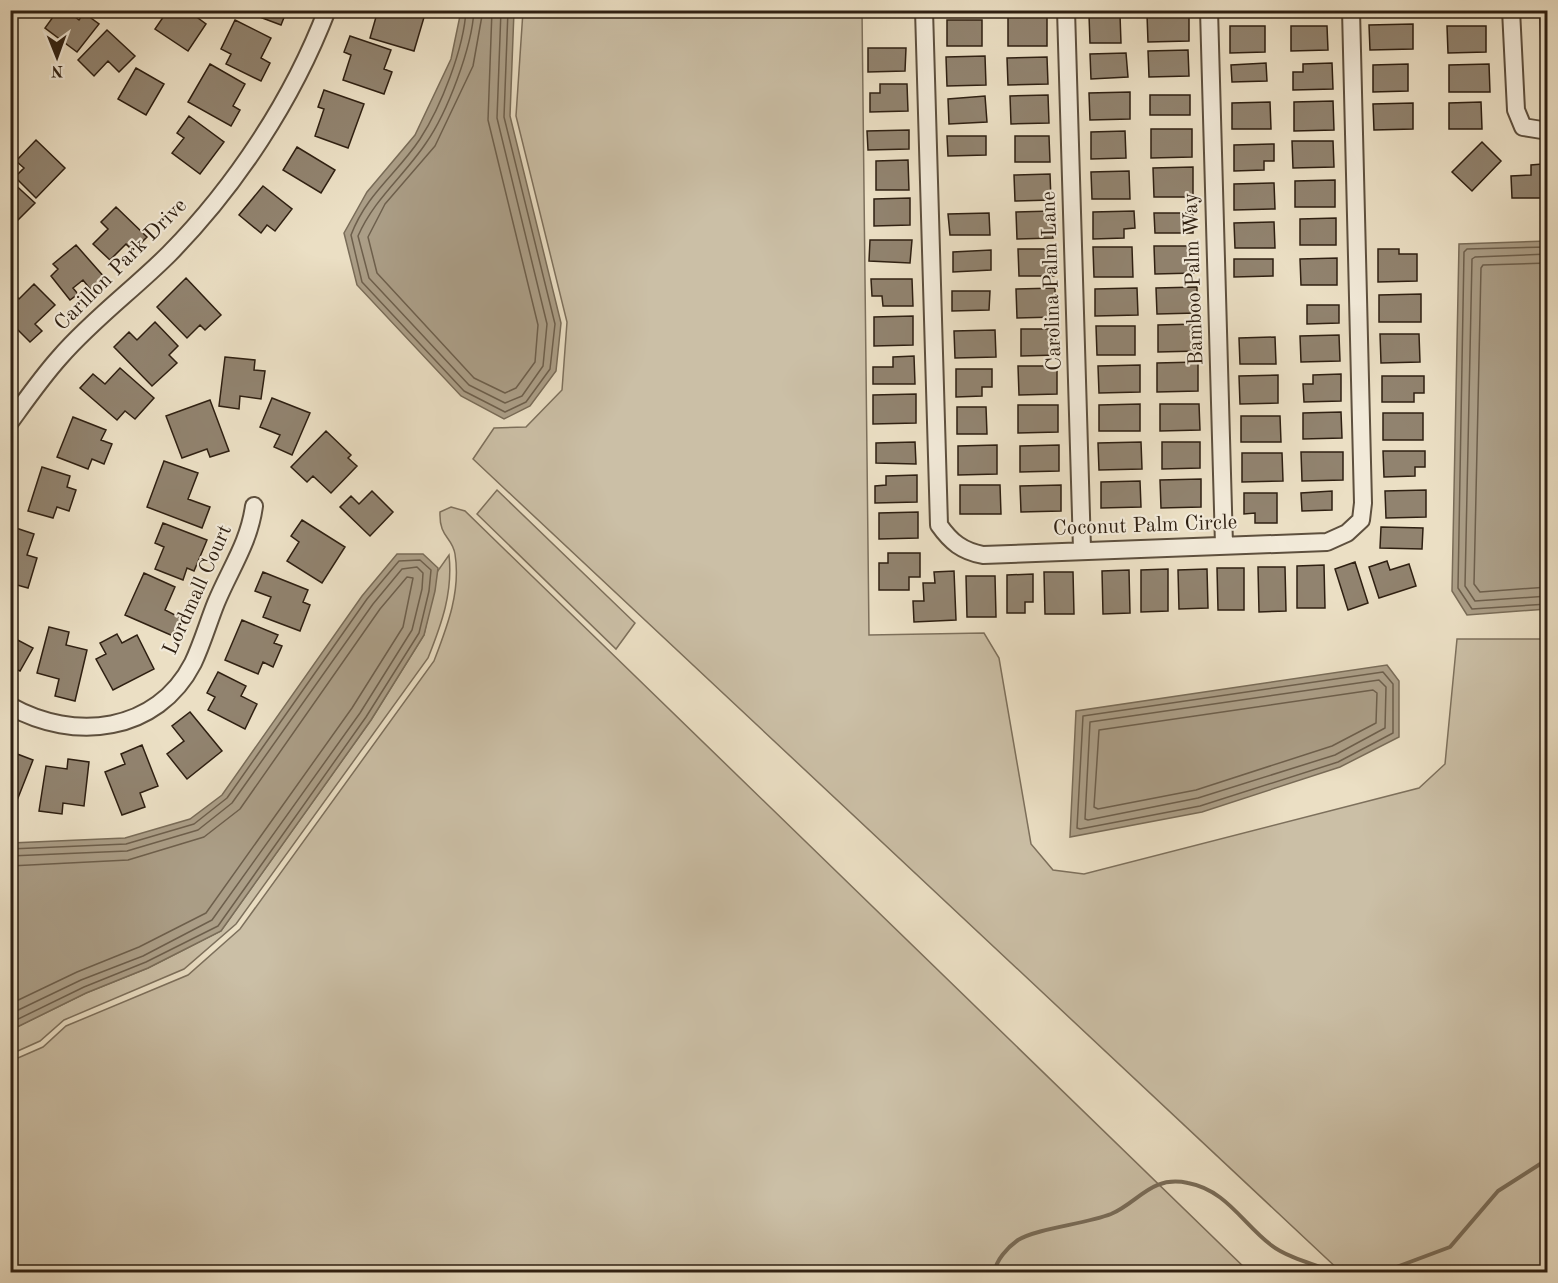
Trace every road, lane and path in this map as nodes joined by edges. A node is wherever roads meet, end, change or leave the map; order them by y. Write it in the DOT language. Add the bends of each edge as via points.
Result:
graph roads {
  1 [pos="327,10"];
  2 [pos="924,10"];
  3 [pos="1066,10"];
  4 [pos="1209,10"];
  5 [pos="1351,10"];
  6 [pos="1511,10"];
  7 [pos="1548,131"];
  8 [pos="10,422"];
  9 [pos="254,506"];
  10 [pos="1224,545"];
  11 [pos="1082,549"];
  12 [pos="10,706"];
  1 -- 8 [label="street, Carillon Park Drive" via="287,93 254,148 215,201 170,253 60,356"];
  2 -- 11 [label="street, Coconut Palm Circle" via="939,525 950,540 967,552 982,555"];
  3 -- 11 [label="street, Carolina Palm Lane"];
  4 -- 10 [label="street, Bamboo Palm Way"];
  5 -- 10 [label="street, Coconut Palm Circle" via="1361,520 1347,533 1327,542"];
  6 -- 7 [label="street" via="1516,110 1523,127"];
  9 -- 12 [label="street, Lordmall Court" via="250,531 192,664 174,689 147,712 114,725 83,729 54,725"];
  10 -- 11 [label="street, Coconut Palm Circle"];
}
